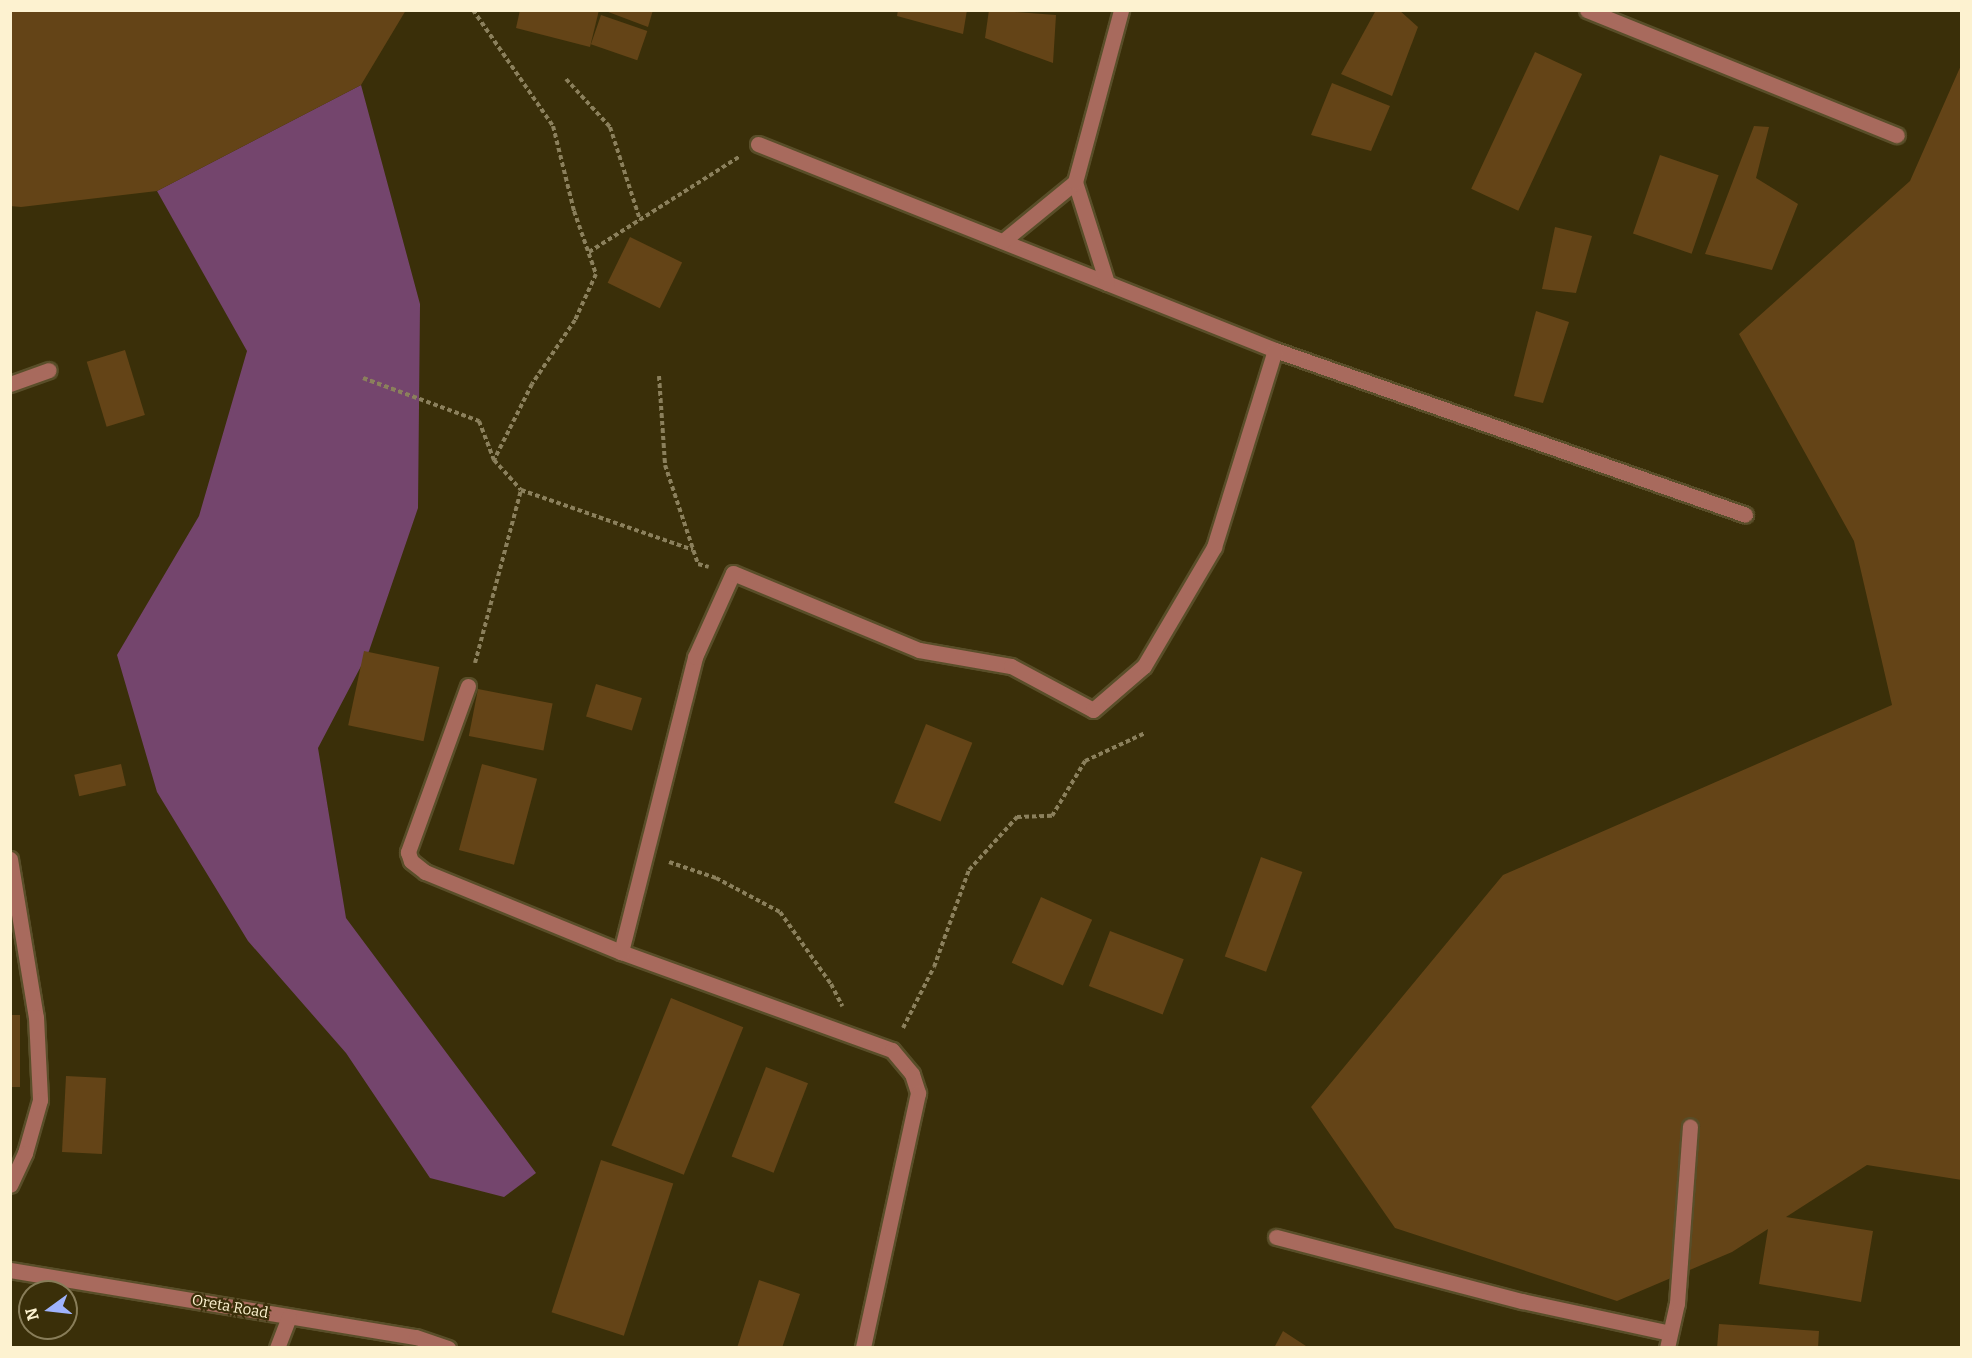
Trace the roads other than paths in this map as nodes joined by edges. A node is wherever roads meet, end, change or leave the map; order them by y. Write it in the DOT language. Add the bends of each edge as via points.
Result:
graph roads {
  1 [pos="1121,10"];
  2 [pos="1587,10"];
  3 [pos="1897,135"];
  4 [pos="758,144"];
  5 [pos="1075,182"];
  6 [pos="1003,241"];
  7 [pos="1107,283"];
  8 [pos="1275,350"];
  9 [pos="49,370"];
  10 [pos="10,384"];
  11 [pos="1745,515"];
  12 [pos="468,686"];
  13 [pos="10,859"];
  14 [pos="621,952"];
  15 [pos="1690,1126"];
  16 [pos="10,1185"];
  17 [pos="1276,1237"];
  18 [pos="10,1270"];
  19 [pos="289,1317"];
  20 [pos="1669,1340"];
  21 [pos="278,1347"];
  22 [pos="448,1347"];
  23 [pos="863,1347"];
  1 -- 5 [label="street"];
  2 -- 3 [label="street"];
  4 -- 6 [label="street"];
  5 -- 6 [label="street"];
  5 -- 7 [label="street"];
  6 -- 7 [label="street"];
  7 -- 8 [label="street"];
  8 -- 11 [label="street"];
  8 -- 14 [label="street" via="1214,547 1144,666 1093,710 1011,666 919,651 733,573 694,657"];
  9 -- 10 [label="street"];
  12 -- 14 [label="street" via="408,852 411,861 425,872"];
  13 -- 16 [label="street" via="36,1017 40,1100"];
  14 -- 23 [label="street" via="892,1050 912,1074 918,1093"];
  15 -- 20 [label="street" via="1677,1304"];
  17 -- 20 [label="street"];
  18 -- 19 [label="street, Oreta Road"];
  19 -- 21 [label="street"];
  19 -- 22 [label="street, Oreta Road"];
}
